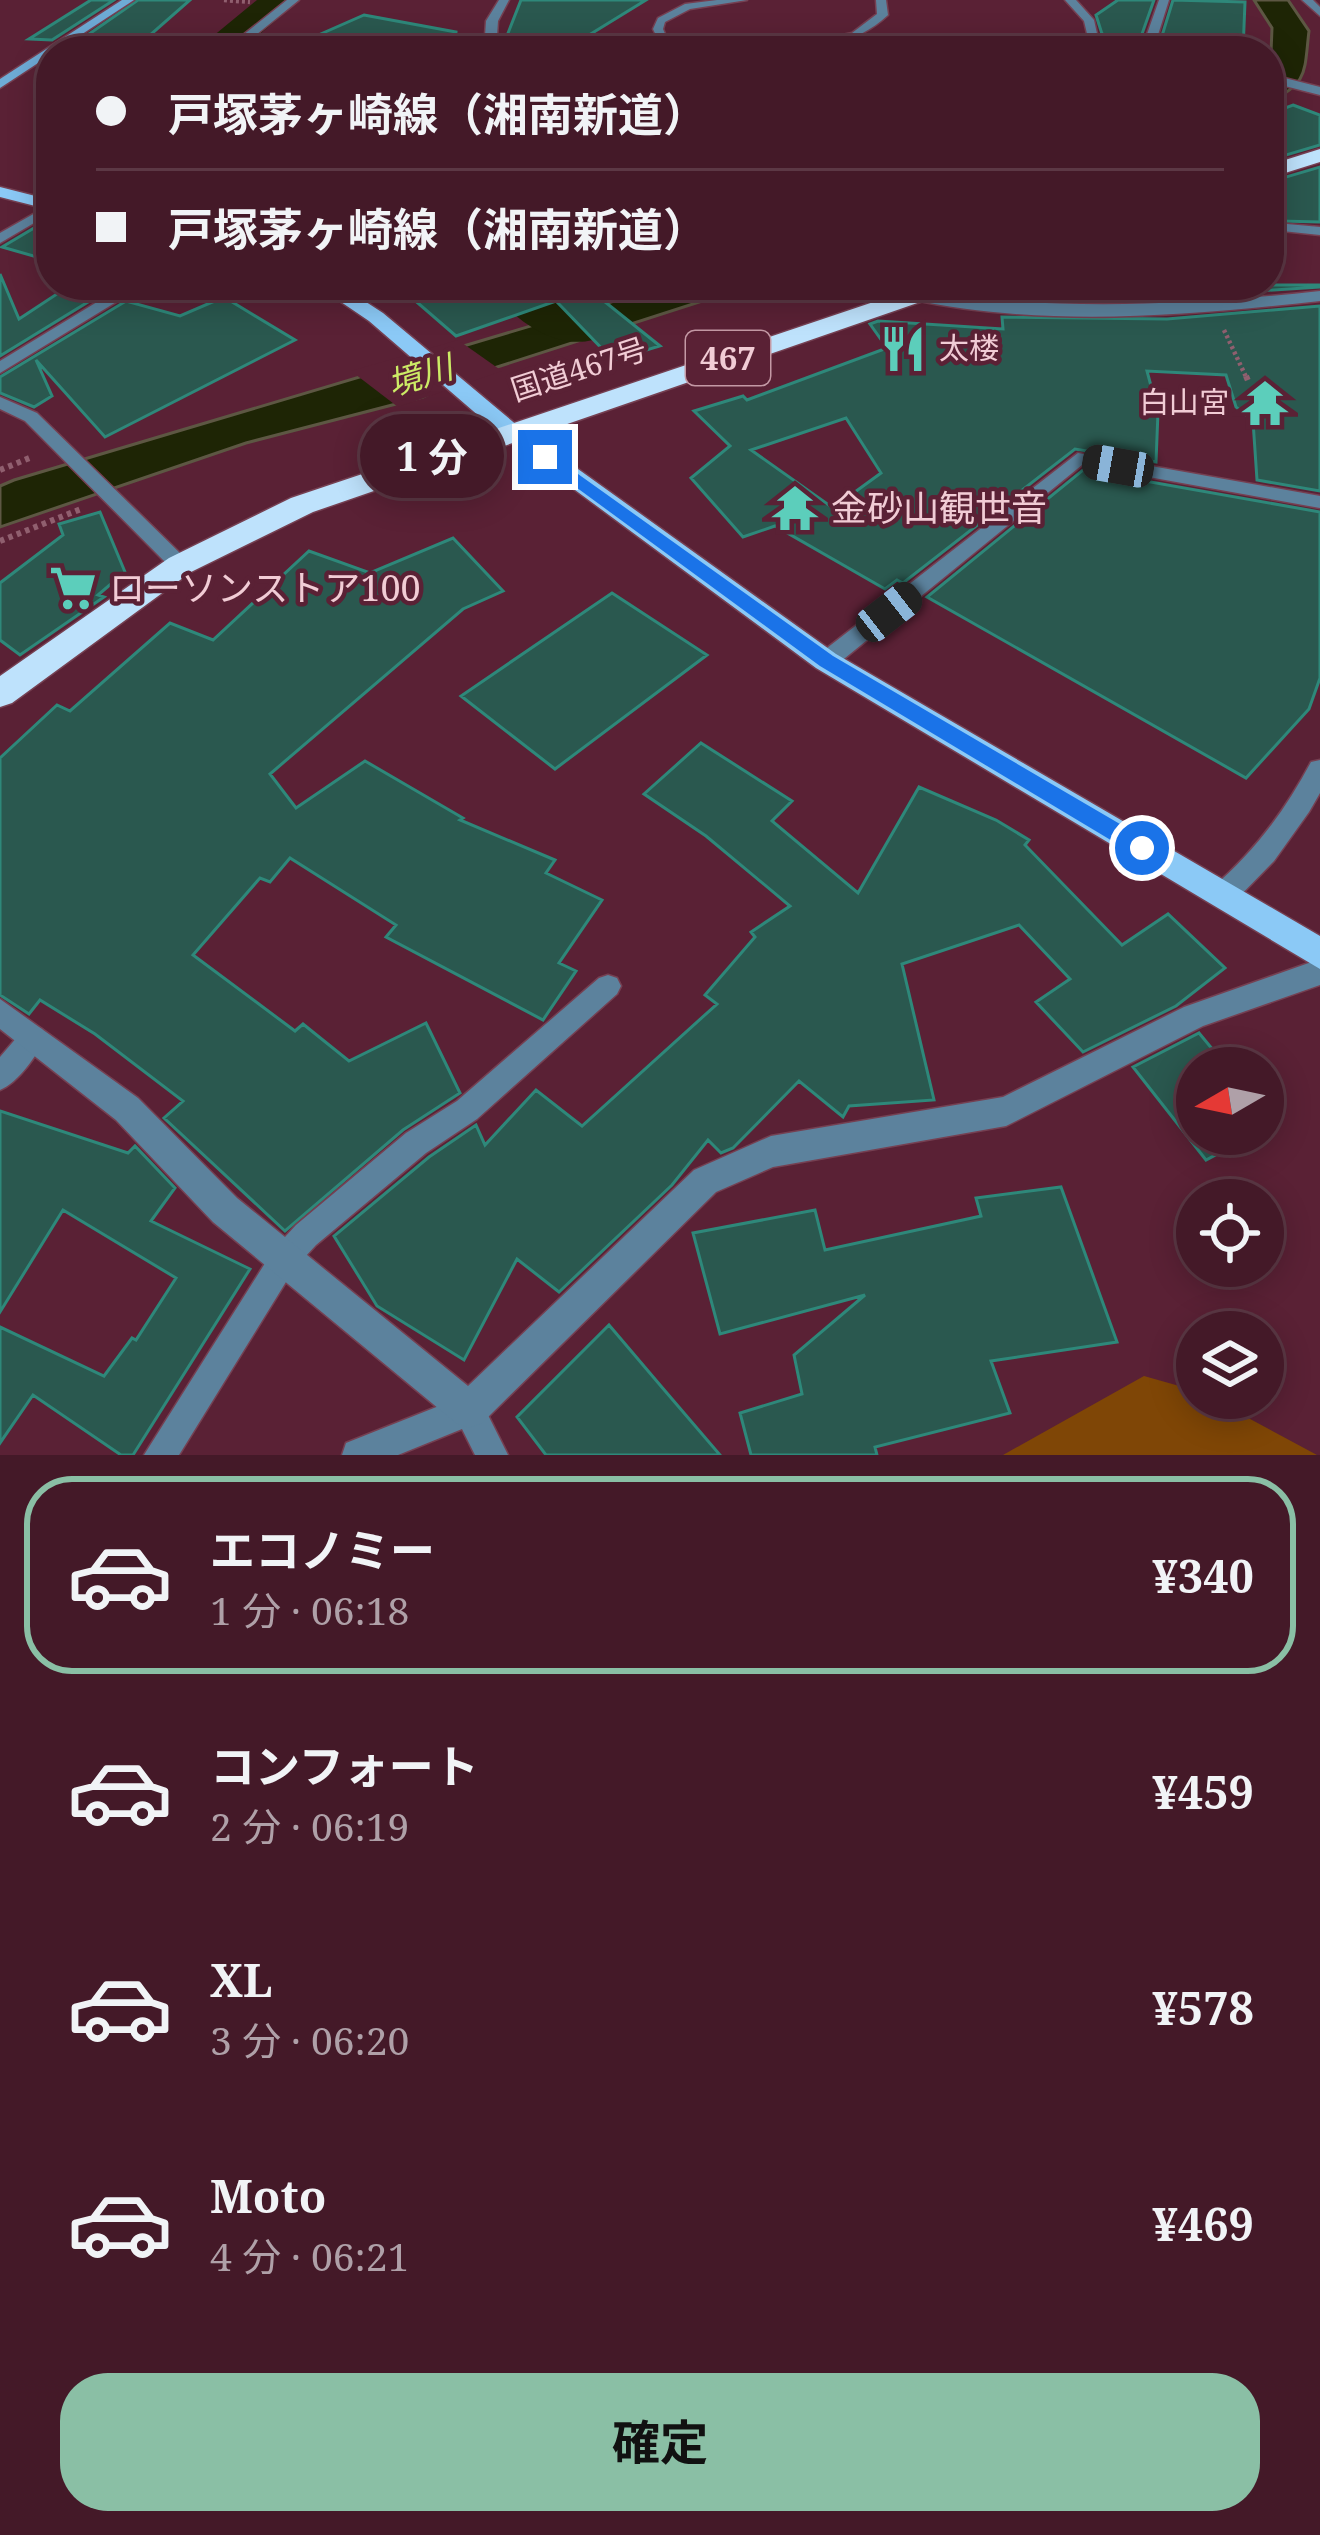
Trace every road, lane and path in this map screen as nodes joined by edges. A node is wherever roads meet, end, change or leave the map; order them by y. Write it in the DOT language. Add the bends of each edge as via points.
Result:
graph roads {
  1 [pos="130,0"];
  2 [pos="294,0"];
  3 [pos="504,0"];
  4 [pos="742,0"];
  5 [pos="881,0"];
  6 [pos="1070,0"];
  7 [pos="1150,0"];
  8 [pos="1164,0"];
  9 [pos="1307,0"];
  10 [pos="1320,13"];
  11 [pos="1161,16"];
  12 [pos="74,36"];
  13 [pos="248,36"];
  14 [pos="491,36"];
  15 [pos="661,36"];
  16 [pos="856,36"];
  17 [pos="1092,36"];
  18 [pos="1152,36"];
  19 [pos="36,61"];
  20 [pos="1284,81"];
  21 [pos="0,84"];
  22 [pos="1319,89"];
  23 [pos="1320,154"];
  24 [pos="1284,167"];
  25 [pos="0,192"];
  26 [pos="36,203"];
  27 [pos="36,216"];
  28 [pos="1287,228"];
  29 [pos="1320,231"];
  30 [pos="0,239"];
  31 [pos="1320,296"];
  32 [pos="1284,299"];
  33 [pos="111,300"];
  34 [pos="357,300"];
  35 [pos="903,300"];
  36 [pos="947,300"];
  37 [pos="1272,300"];
  38 [pos="1235,353"];
  39 [pos="0,368"];
  40 [pos="1249,383"];
  41 [pos="0,403"];
  42 [pos="510,431"];
  43 [pos="110,498"];
  44 [pos="1320,502"];
  45 [pos="0,541"];
  46 [pos="180,565"];
  47 [pos="826,661"];
  48 [pos="0,694"];
  49 [pos="1320,769"];
  50 [pos="1222,896"];
  51 [pos="1320,954"];
  52 [pos="1320,972"];
  53 [pos="608,986"];
  54 [pos="0,1012"];
  55 [pos="33,1037"];
  56 [pos="0,1077"];
  57 [pos="284,1259"];
  58 [pos="469,1410"];
  59 [pos="160,1455"];
  60 [pos="358,1455"];
  61 [pos="492,1455"];
  1 -- 12 [label="main road"];
  2 -- 13 [label="street"];
  3 -- 14 [label="street"];
  4 -- 15 [label="lane" via="688,6 661,20"];
  5 -- 16 [label="street" via="883,15"];
  6 -- 17 [label="street"];
  7 -- 11 [label="street"];
  8 -- 11 [label="street"];
  9 -- 10 [label="street"];
  11 -- 18 [label="street"];
  19 -- 21 [label="main road"];
  20 -- 22 [label="street"];
  23 -- 24 [label="highway"];
  25 -- 26 [label="main road"];
  27 -- 30 [label="lane"];
  28 -- 29 [label="lane"];
  31 -- 32 [label="street"];
  33 -- 39 [label="street"];
  34 -- 42 [label="main road"];
  35 -- 42 [label="highway, 国道467号 / 467"];
  36 -- 37 [label="street" via="1139,311"];
  38 -- 40 [label="path"];
  41 -- 43 [label="street" via="31,417"];
  42 -- 46 [label="highway, 国道467号 / 467" via="302,505"];
  42 -- 47 [label="main road"];
  43 -- 45 [label="path"];
  43 -- 46 [label="street"];
  44 -- 47 [label="street" via="1078,459"];
  46 -- 48 [label="highway, 国道467号 / 467"];
  47 -- 50 [label="main road"];
  49 -- 50 [label="street" via="1253,870"];
  50 -- 51 [label="main road"];
  52 -- 58 [label="street" via="1195,1016 1006,1111 771,1152 705,1181"];
  53 -- 57 [label="lane"];
  54 -- 55 [label="street"];
  55 -- 56 [label="lane"];
  55 -- 57 [label="street" via="127,1109"];
  57 -- 58 [label="street"];
  57 -- 59 [label="lane"];
  58 -- 60 [label="lane"];
  58 -- 61 [label="lane"];
}
